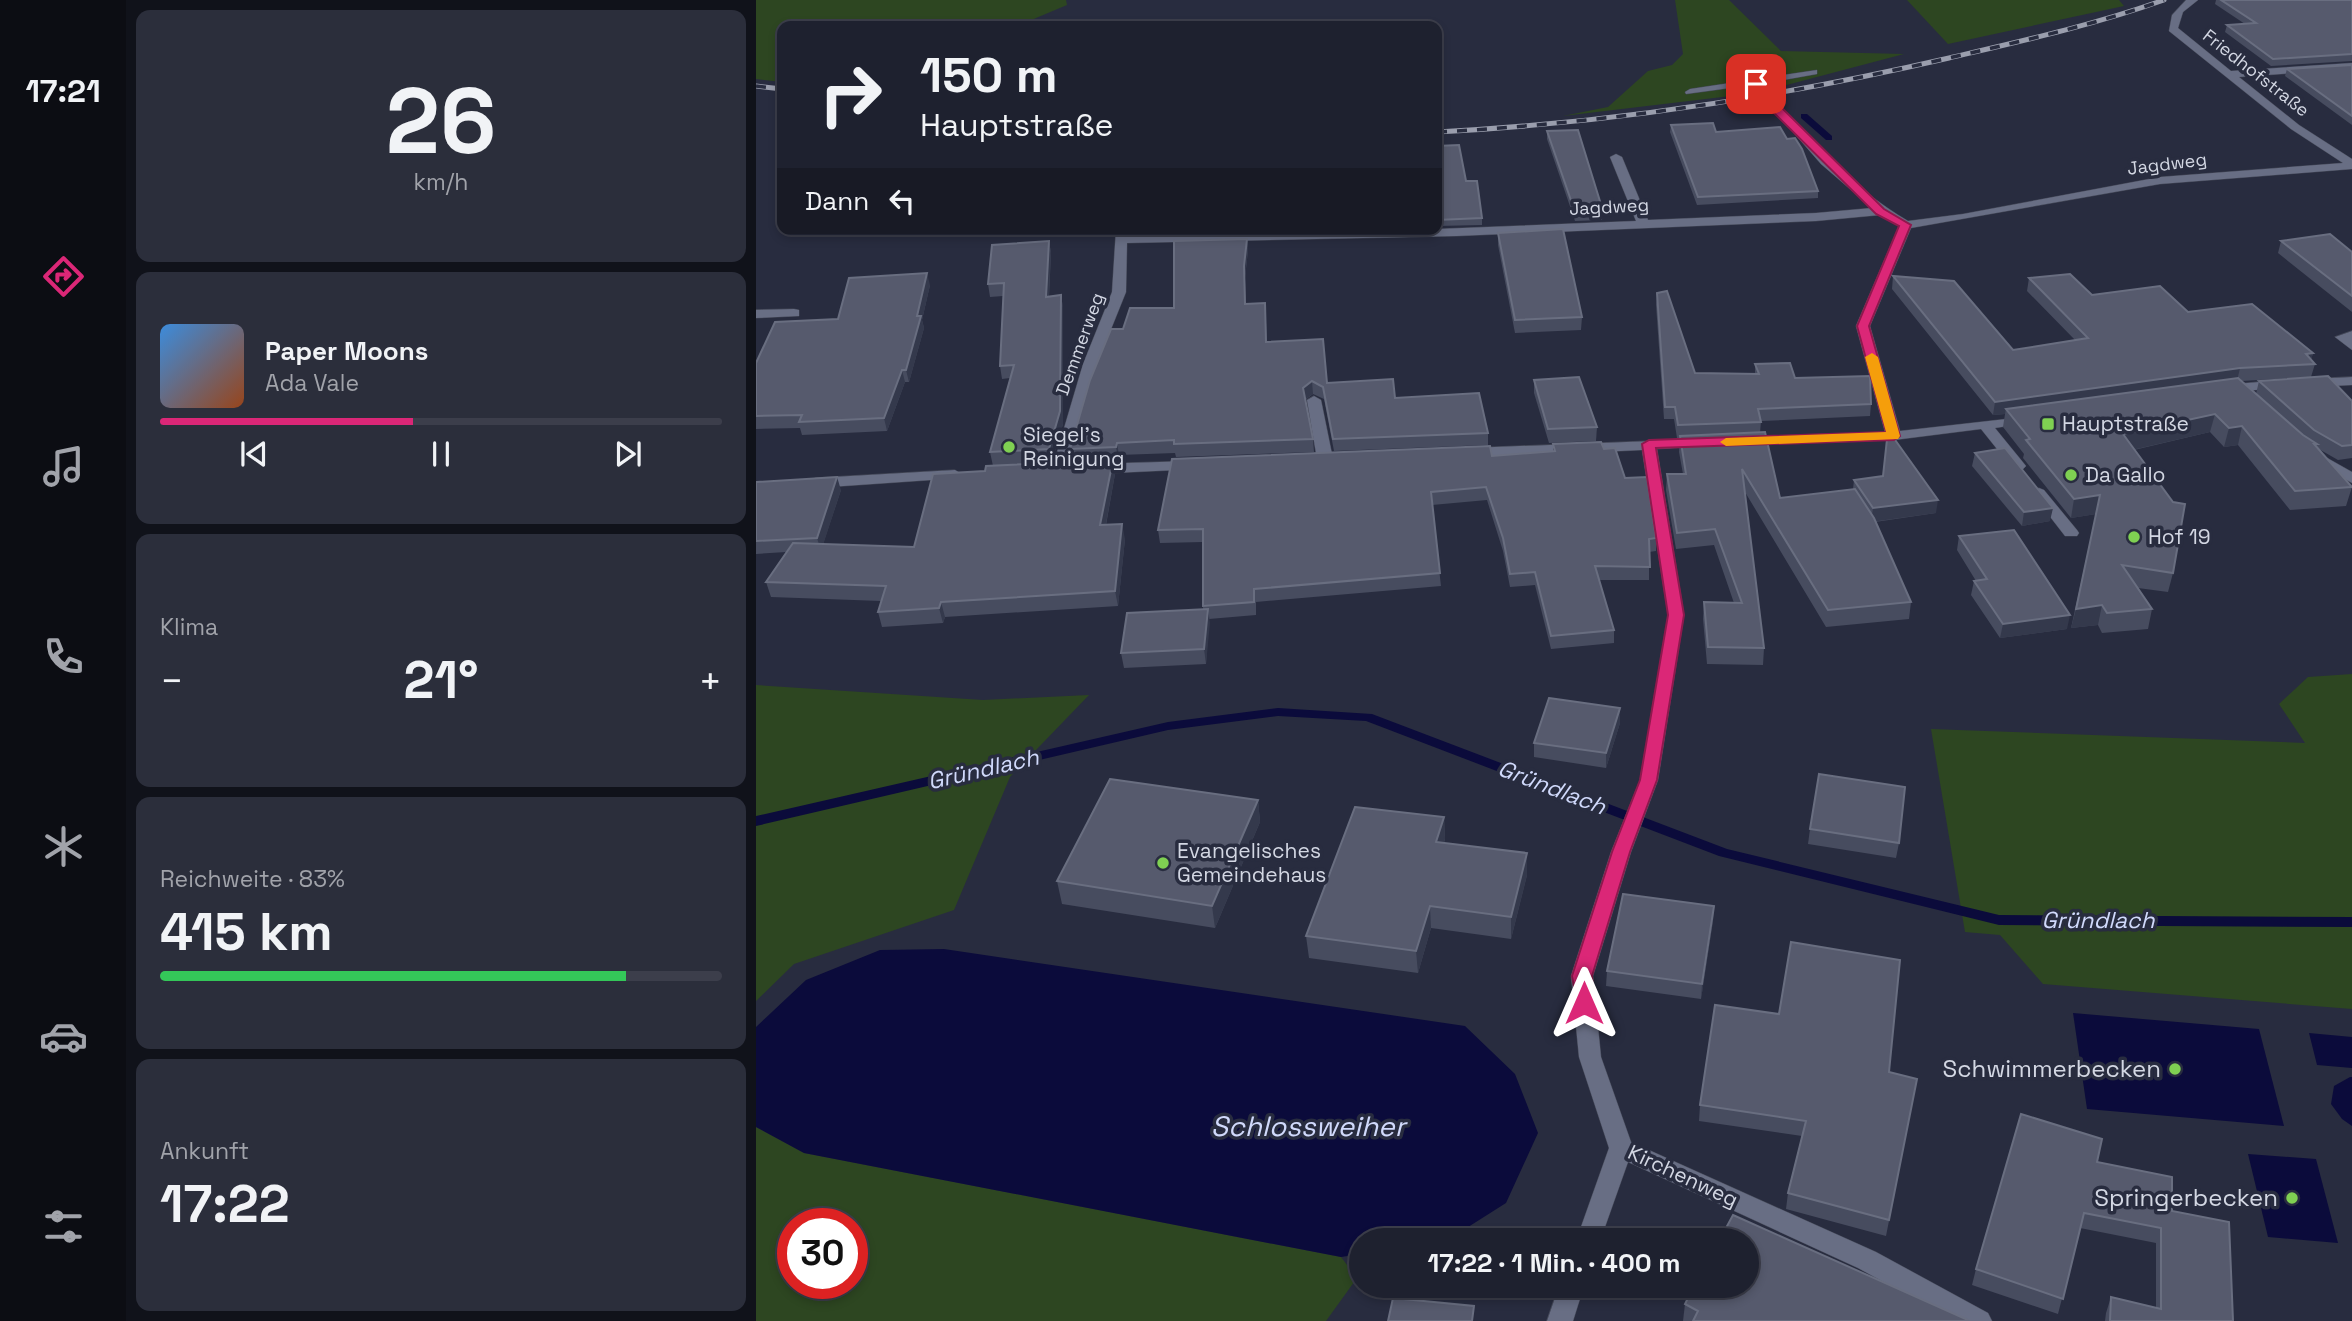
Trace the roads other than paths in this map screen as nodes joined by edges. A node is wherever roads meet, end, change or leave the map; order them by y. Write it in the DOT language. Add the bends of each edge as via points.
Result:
graph roads {
  1 [pos="2193,0"];
  2 [pos="2352,66"];
  3 [pos="1814,72"];
  4 [pos="2229,74"];
  5 [pos="1756,84"];
  6 [pos="1690,92"];
  7 [pos="1616,157"];
  8 [pos="2352,165"];
  9 [pos="1880,211"];
  10 [pos="1643,223"];
  11 [pos="1906,225"];
  12 [pos="1442,232"];
  13 [pos="1121,235"];
  14 [pos="794,313"];
  15 [pos="756,314"];
  16 [pos="2352,335"];
  17 [pos="2352,346"];
  18 [pos="2352,381"];
  19 [pos="2237,387"];
  20 [pos="2211,391"];
  21 [pos="1314,400"];
  22 [pos="2253,401"];
  23 [pos="2041,417"];
  24 [pos="1985,425"];
  25 [pos="1894,436"];
  26 [pos="1649,444"];
  27 [pos="2304,449"];
  28 [pos="1447,454"];
  29 [pos="1325,459"];
  30 [pos="1204,465"];
  31 [pos="977,474"];
  32 [pos="2352,478"];
  33 [pos="797,484"];
  34 [pos="2071,533"];
  35 [pos="1621,1148"];
  36 [pos="1593,1228"];
  37 [pos="1568,1298"];
  38 [pos="1560,1321"];
  39 [pos="1979,1321"];
  1 -- 4 [label="street, Friedhofstraße" via="2175,16 2173,30"];
  2 -- 4 [label="street"];
  3 -- 5 [label="street"];
  4 -- 8 [label="street, Friedhofstraße"];
  5 -- 6 [label="street"];
  5 -- 9 [label="street"];
  7 -- 10 [label="street"];
  8 -- 11 [label="street, Jagdweg" via="2134,185"];
  9 -- 10 [label="street, Jagdweg"];
  9 -- 11 [label="street"];
  10 -- 12 [label="street, Jagdweg"];
  11 -- 25 [label="street" via="1863,326"];
  13 -- 30 [label="street, Demmerweg" via="1119,292 1053,470"];
  14 -- 15 [label="street"];
  16 -- 17 [label="street" via="2342,337"];
  18 -- 19 [label="street"];
  19 -- 20 [label="street"];
  19 -- 22 [label="street"];
  21 -- 29 [label="street"];
  23 -- 24 [label="street"];
  24 -- 25 [label="street"];
  24 -- 34 [label="street"];
  25 -- 26 [label="street"];
  26 -- 28 [label="street"];
  26 -- 35 [label="street, Kirchenweg" via="1676,615 1649,780 1582,976 1590,1057"];
  27 -- 32 [label="street"];
  31 -- 33 [label="street"];
  35 -- 36 [label="street"];
  35 -- 39 [label="street, Kirchenweg" via="1867,1260"];
  37 -- 38 [label="street"];
}
